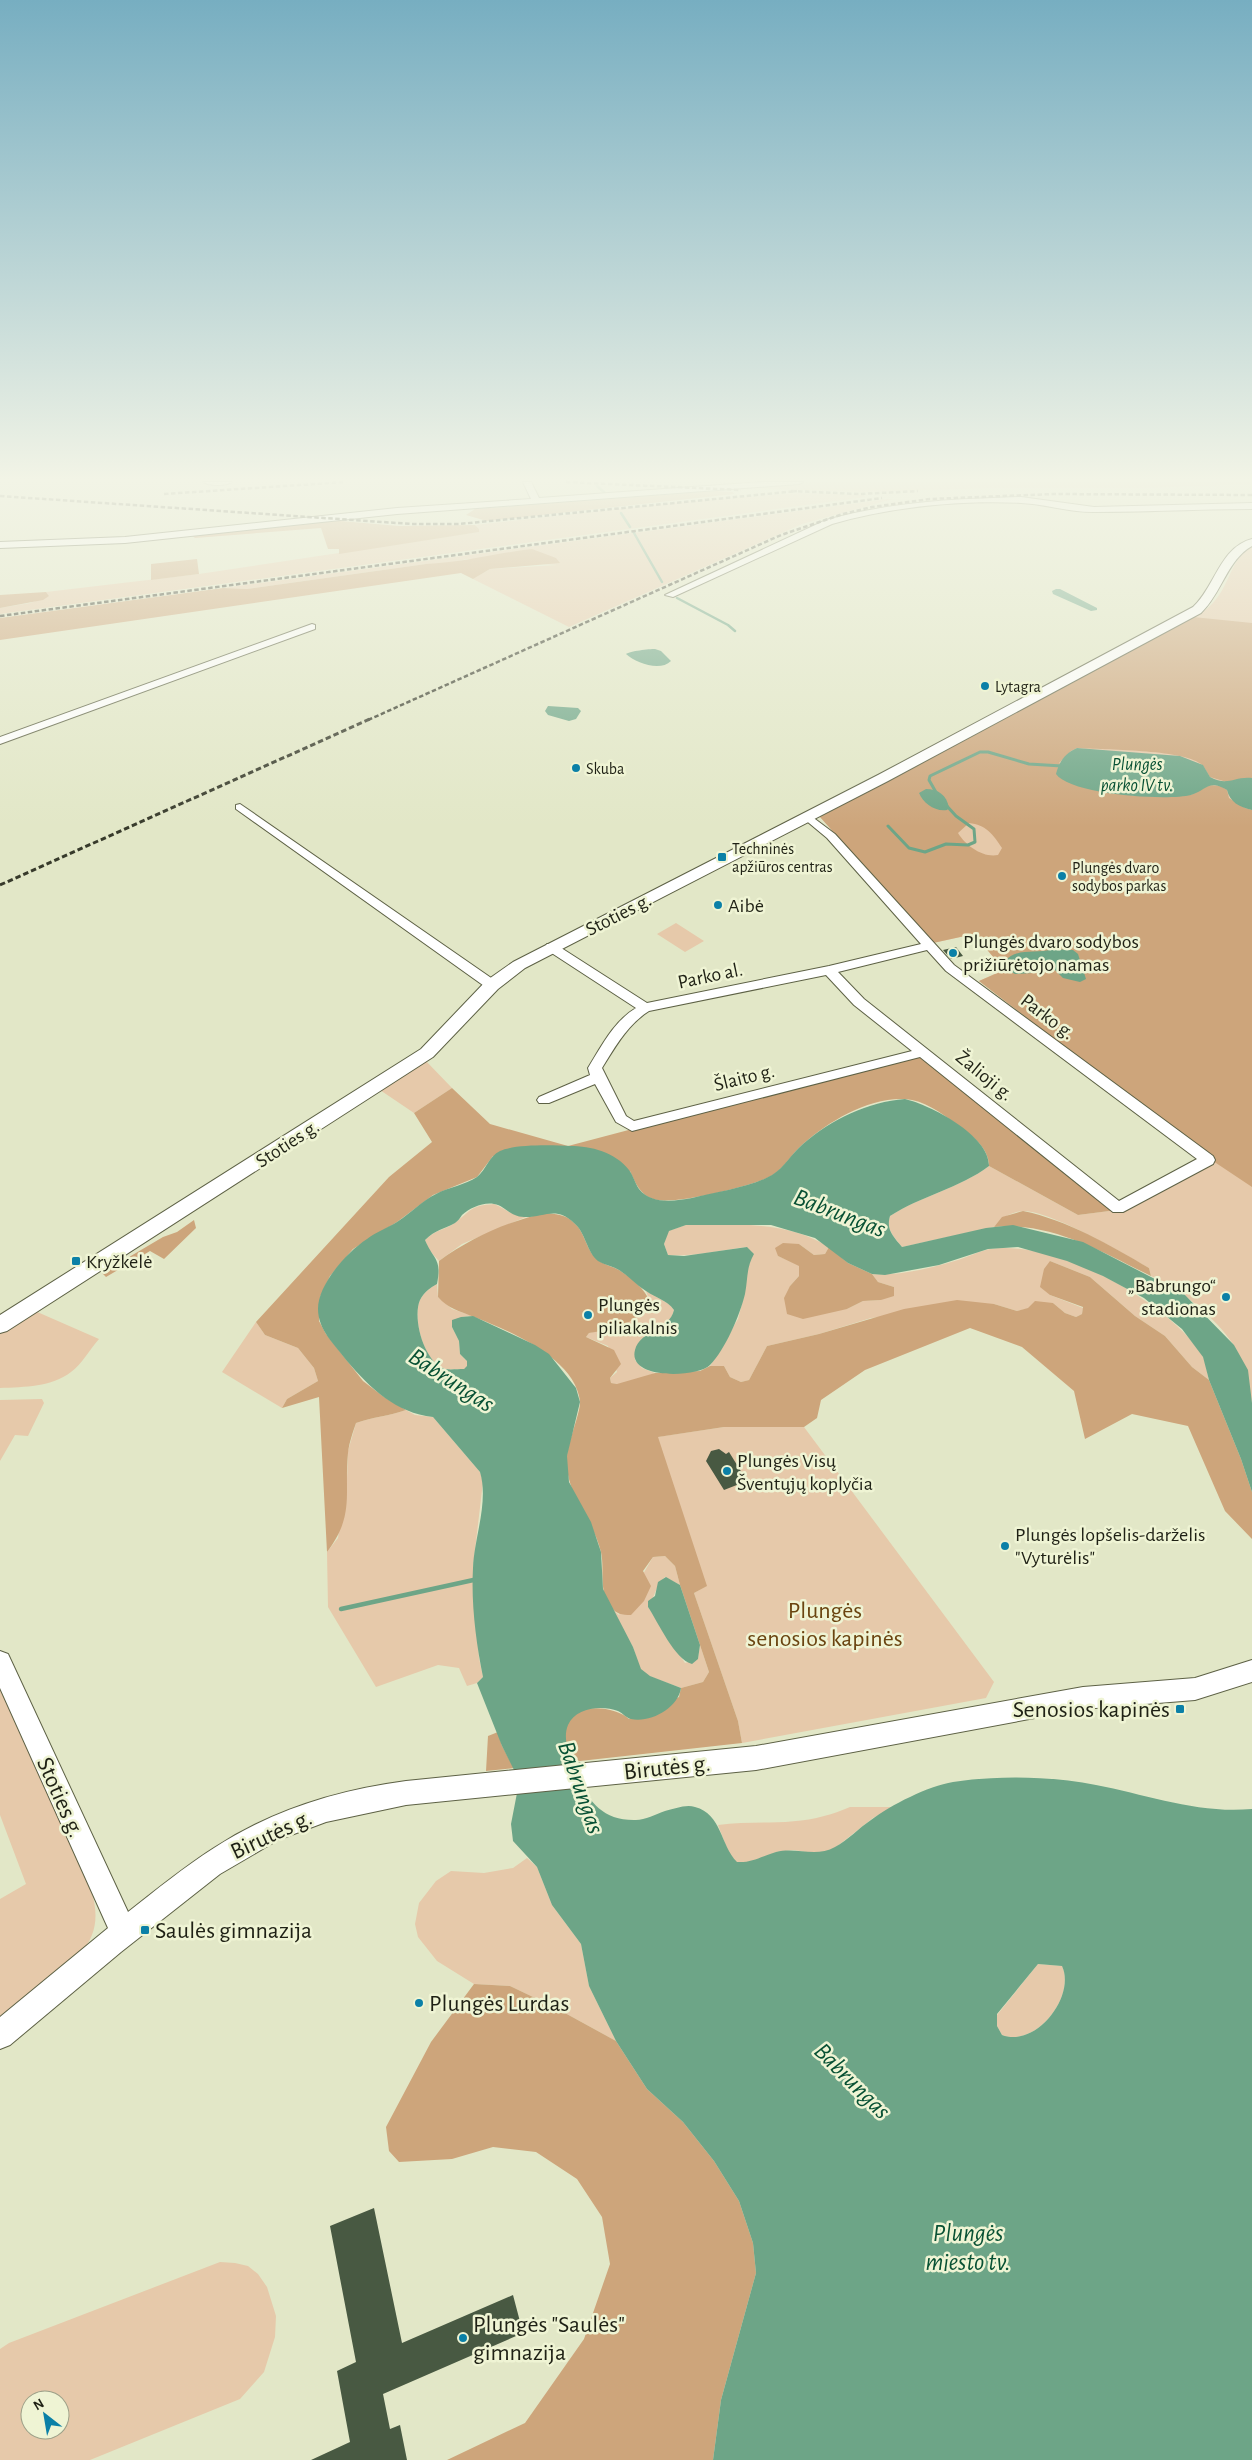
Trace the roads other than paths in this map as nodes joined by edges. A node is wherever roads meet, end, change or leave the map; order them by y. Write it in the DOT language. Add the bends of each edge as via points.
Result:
graph roads {
  1 [pos="1211,597"];
  2 [pos="312,626"];
  3 [pos="0,741"];
  4 [pos="240,808"];
  5 [pos="807,816"];
  6 [pos="928,946"];
  7 [pos="551,947"];
  8 [pos="829,970"];
  9 [pos="492,985"];
  10 [pos="645,1008"];
  11 [pos="924,1052"];
  12 [pos="598,1077"];
  13 [pos="544,1100"];
  14 [pos="1118,1208"];
  15 [pos="0,1325"];
  16 [pos="0,1662"];
  17 [pos="1252,1671"];
  18 [pos="124,1932"];
  19 [pos="0,2035"];
  1 -- 5 [label="main road, Stoties g." via="1197,610"];
  2 -- 3 [label="street"];
  4 -- 9 [label="street"];
  5 -- 6 [label="street, Parko g." via="831,836"];
  5 -- 7 [label="main road, Stoties g."];
  6 -- 8 [label="street, Parko al."];
  6 -- 14 [label="street, Parko g." via="950,968 1208,1160"];
  7 -- 9 [label="main road, Stoties g."];
  7 -- 10 [label="street"];
  8 -- 10 [label="street, Parko al."];
  8 -- 11 [label="street, Žalioji g." via="860,1002"];
  9 -- 15 [label="main road, Stoties g." via="427,1053"];
  10 -- 12 [label="street, Parko al." via="633,1014 595,1068"];
  11 -- 12 [label="street, Šlaito g." via="632,1126 621,1120"];
  11 -- 14 [label="street, Žalioji g."];
  12 -- 13 [label="street"];
  16 -- 18 [label="main road, Stoties g."];
  17 -- 18 [label="main road, Birutės g." via="1195,1689 1083,1698 756,1758 381,1796 315,1812 277,1827 212,1863"];
  18 -- 19 [label="main road, Birutės g."];
}
